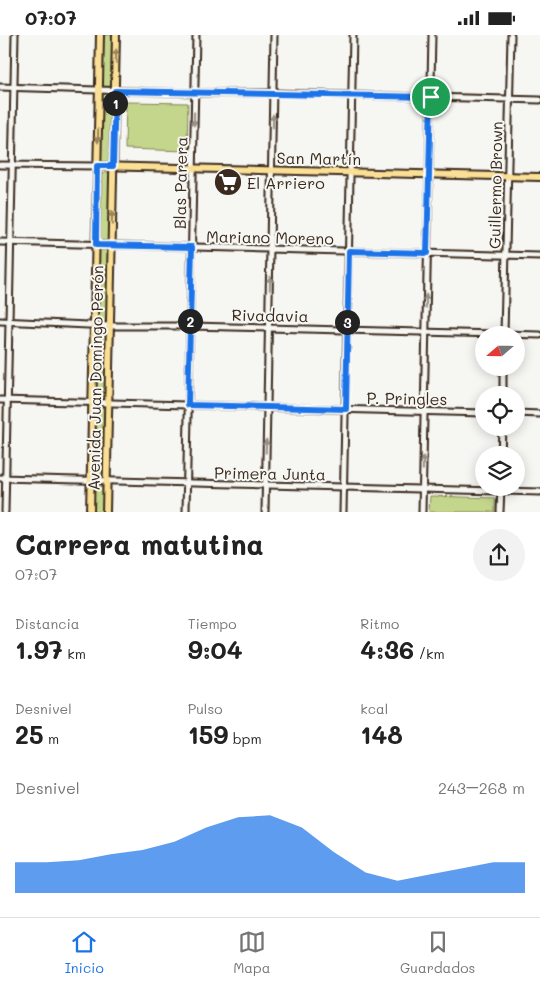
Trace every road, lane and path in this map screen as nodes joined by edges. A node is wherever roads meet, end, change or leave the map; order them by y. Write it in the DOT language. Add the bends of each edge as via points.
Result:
graph roads {
  1 [pos="16,35"];
  2 [pos="100,35"];
  3 [pos="116,35"];
  4 [pos="196,35"];
  5 [pos="274,35"];
  6 [pos="353,35"];
  7 [pos="432,35"];
  8 [pos="510,35"];
  9 [pos="0,87"];
  10 [pos="14,87"];
  11 [pos="99,90"];
  12 [pos="115,91"];
  13 [pos="195,93"];
  14 [pos="273,93"];
  15 [pos="352,96"];
  16 [pos="431,97"];
  17 [pos="509,99"];
  18 [pos="540,100"];
  19 [pos="0,165"];
  20 [pos="13,165"];
  21 [pos="97,166"];
  22 [pos="113,166"];
  23 [pos="193,168"];
  24 [pos="272,170"];
  25 [pos="350,172"];
  26 [pos="429,174"];
  27 [pos="508,176"];
  28 [pos="540,177"];
  29 [pos="0,242"];
  30 [pos="11,243"];
  31 [pos="96,245"];
  32 [pos="111,245"];
  33 [pos="192,247"];
  34 [pos="270,249"];
  35 [pos="349,251"];
  36 [pos="427,253"];
  37 [pos="506,255"];
  38 [pos="540,256"];
  39 [pos="0,321"];
  40 [pos="9,321"];
  41 [pos="94,325"];
  42 [pos="110,325"];
  43 [pos="190,326"];
  44 [pos="504,326"];
  45 [pos="268,328"];
  46 [pos="347,330"];
  47 [pos="426,332"];
  48 [pos="475,333"];
  49 [pos="525,335"];
  50 [pos="540,335"];
  51 [pos="0,400"];
  52 [pos="7,400"];
  53 [pos="92,403"];
  54 [pos="108,403"];
  55 [pos="188,405"];
  56 [pos="268,408"];
  57 [pos="346,409"];
  58 [pos="424,411"];
  59 [pos="475,413"];
  60 [pos="525,413"];
  61 [pos="540,414"];
  62 [pos="3,478"];
  63 [pos="90,481"];
  64 [pos="106,481"];
  65 [pos="186,483"];
  66 [pos="265,486"];
  67 [pos="344,487"];
  68 [pos="422,489"];
  69 [pos="475,489"];
  70 [pos="525,491"];
  71 [pos="540,493"];
  72 [pos="501,496"];
  73 [pos="5,512"];
  74 [pos="90,512"];
  75 [pos="106,512"];
  76 [pos="186,512"];
  77 [pos="265,512"];
  78 [pos="343,512"];
  79 [pos="422,512"];
  80 [pos="500,512"];
  1 -- 10 [label="street"];
  2 -- 11 [label="main road, Avenida Juan Domingo Perón"];
  12 -- 3 [label="main road, Avenida Juan Domingo Perón, one-way"];
  4 -- 13 [label="street, Blas Parera"];
  5 -- 14 [label="street"];
  6 -- 15 [label="street"];
  7 -- 16 [label="street"];
  8 -- 17 [label="street, Guillermo Brown"];
  9 -- 10 [label="street"];
  10 -- 11 [label="street"];
  10 -- 20 [label="street"];
  11 -- 12 [label="street"];
  11 -- 21 [label="main road, Avenida Juan Domingo Perón, one-way"];
  12 -- 13 [label="street"];
  12 -- 22 [label="main road, Avenida Juan Domingo Perón"];
  13 -- 14 [label="street"];
  13 -- 23 [label="street, Blas Parera, one-way"];
  14 -- 15 [label="street"];
  24 -- 14 [label="street, one-way"];
  15 -- 16 [label="street"];
  15 -- 25 [label="street"];
  16 -- 17 [label="street"];
  16 -- 26 [label="street"];
  17 -- 18 [label="street"];
  17 -- 27 [label="street, Guillermo Brown"];
  19 -- 20 [label="street"];
  20 -- 21 [label="street"];
  20 -- 30 [label="street"];
  21 -- 22 [label="main road, San Martín"];
  21 -- 31 [label="main road, Avenida Juan Domingo Perón"];
  22 -- 23 [label="main road, San Martín"];
  32 -- 22 [label="main road, Avenida Juan Domingo Perón, one-way"];
  23 -- 24 [label="main road, San Martín"];
  23 -- 33 [label="street, Blas Parera"];
  24 -- 25 [label="main road, San Martín"];
  24 -- 34 [label="street"];
  25 -- 26 [label="main road, San Martín"];
  25 -- 35 [label="street"];
  26 -- 27 [label="main road, San Martín"];
  26 -- 36 [label="street"];
  27 -- 28 [label="main road, San Martín"];
  27 -- 37 [label="street, Guillermo Brown"];
  29 -- 30 [label="street, Mariano Moreno"];
  30 -- 31 [label="street, Mariano Moreno"];
  30 -- 40 [label="street"];
  31 -- 32 [label="street, Mariano Moreno"];
  31 -- 41 [label="main road, Avenida Juan Domingo Perón"];
  32 -- 33 [label="street, Mariano Moreno"];
  32 -- 42 [label="main road, Avenida Juan Domingo Perón"];
  33 -- 34 [label="street, Mariano Moreno"];
  33 -- 43 [label="street, Blas Parera"];
  34 -- 35 [label="street, Mariano Moreno"];
  45 -- 34 [label="street, one-way"];
  35 -- 36 [label="street, Mariano Moreno"];
  35 -- 46 [label="street"];
  36 -- 37 [label="street, Mariano Moreno"];
  47 -- 36 [label="street, one-way"];
  37 -- 38 [label="street, Mariano Moreno"];
  37 -- 44 [label="street, Guillermo Brown"];
  39 -- 40 [label="street, Rivadavia"];
  40 -- 41 [label="street, Rivadavia"];
  40 -- 52 [label="street"];
  41 -- 42 [label="street, Rivadavia"];
  41 -- 53 [label="main road, Avenida Juan Domingo Perón"];
  42 -- 43 [label="street, Rivadavia"];
  42 -- 54 [label="main road, Avenida Juan Domingo Perón"];
  43 -- 45 [label="street, Rivadavia"];
  43 -- 55 [label="street, Blas Parera"];
  45 -- 46 [label="street, Rivadavia"];
  45 -- 56 [label="street"];
  46 -- 47 [label="street, Rivadavia"];
  46 -- 57 [label="street"];
  47 -- 48 [label="street, Rivadavia"];
  47 -- 58 [label="street"];
  49 -- 50 [label="street, Rivadavia"];
  51 -- 52 [label="street, P. Pringles"];
  52 -- 53 [label="street, P. Pringles"];
  52 -- 62 [label="street"];
  53 -- 54 [label="street, P. Pringles"];
  53 -- 63 [label="main road, Avenida Juan Domingo Perón"];
  54 -- 55 [label="street, P. Pringles"];
  54 -- 64 [label="main road, Avenida Juan Domingo Perón"];
  55 -- 56 [label="street, P. Pringles"];
  55 -- 65 [label="street, Blas Parera"];
  56 -- 57 [label="street, P. Pringles"];
  66 -- 56 [label="street, one-way"];
  57 -- 58 [label="street, P. Pringles"];
  57 -- 67 [label="street"];
  58 -- 59 [label="street, P. Pringles"];
  68 -- 58 [label="street, one-way"];
  60 -- 61 [label="street"];
  62 -- 63 [label="street, Primera Junta"];
  62 -- 73 [label="street"];
  63 -- 64 [label="street, Primera Junta"];
  63 -- 74 [label="main road, Avenida Juan Domingo Perón"];
  64 -- 65 [label="street, Primera Junta"];
  64 -- 75 [label="main road, Avenida Juan Domingo Perón"];
  65 -- 66 [label="street, Primera Junta"];
  65 -- 76 [label="street, Blas Parera"];
  66 -- 67 [label="street, Primera Junta"];
  66 -- 77 [label="street"];
  67 -- 68 [label="street, Primera Junta"];
  67 -- 78 [label="street"];
  68 -- 69 [label="street, Primera Junta"];
  68 -- 79 [label="street"];
  70 -- 71 [label="street, Primera Junta"];
  72 -- 80 [label="street"];
}
